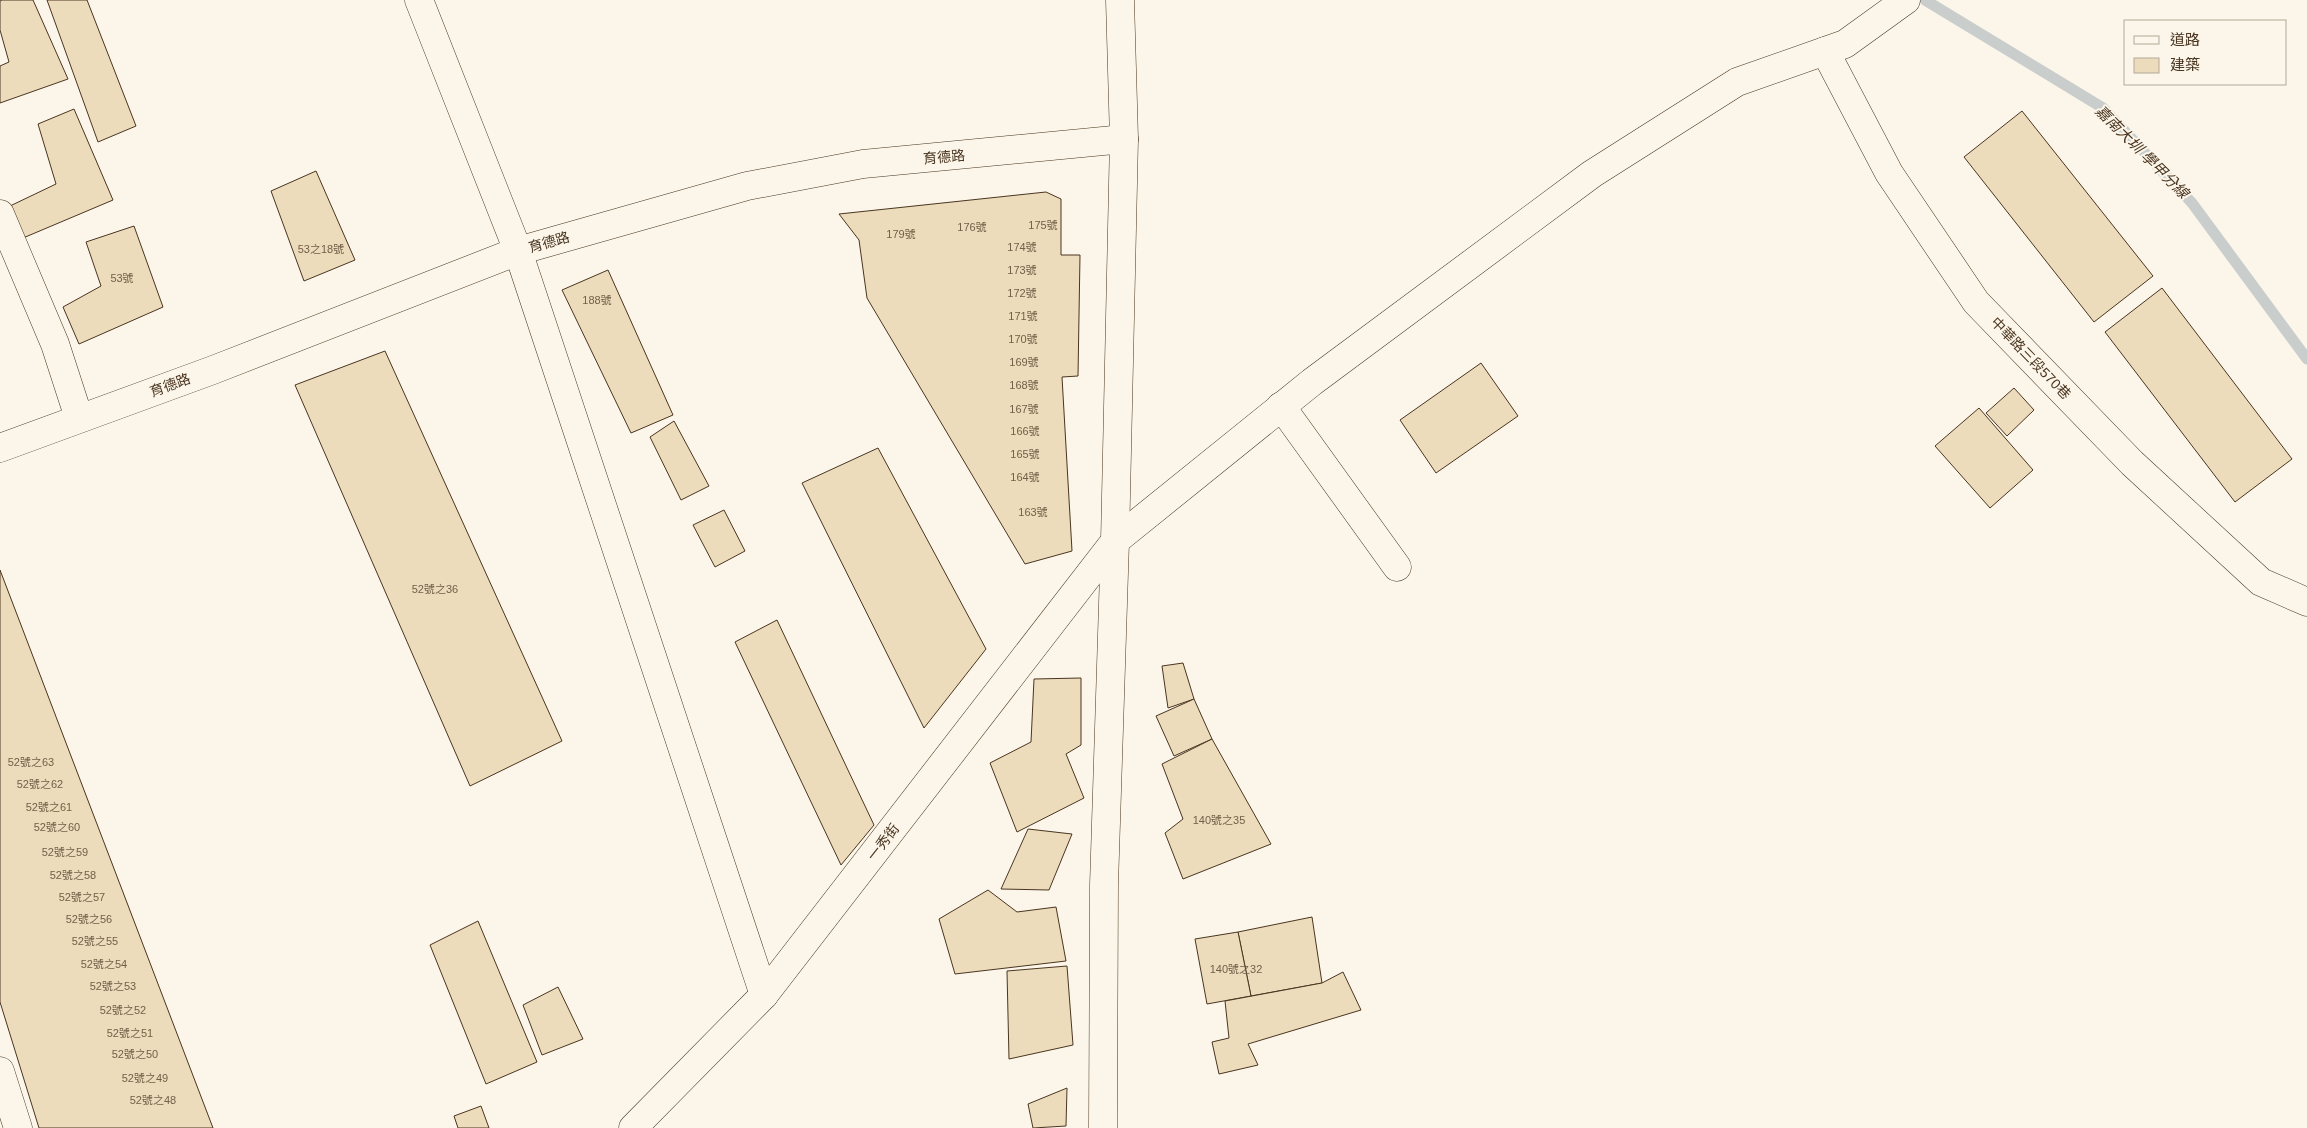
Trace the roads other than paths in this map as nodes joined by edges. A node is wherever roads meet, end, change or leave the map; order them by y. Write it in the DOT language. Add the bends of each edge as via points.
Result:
graph roads {
  1 [pos="419,0"];
  2 [pos="1120,0"];
  3 [pos="1906,0"];
  4 [pos="1825,51"];
  5 [pos="1124,139"];
  6 [pos="0,214"];
  7 [pos="518,251"];
  8 [pos="1281,406"];
  9 [pos="79,418"];
  10 [pos="0,448"];
  11 [pos="1115,541"];
  12 [pos="1398,567"];
  13 [pos="2307,602"];
  14 [pos="764,996"];
  15 [pos="0,1070"];
  16 [pos="18,1128"];
  17 [pos="633,1128"];
  18 [pos="1104,1128"];
  1 -- 7 [label="street"];
  2 -- 5 [label="street"];
  3 -- 4 [label="street, 一秀街" via="1845,44"];
  4 -- 8 [label="street, 一秀街" via="1738,82 1592,174"];
  4 -- 13 [label="street, 中華路三段570巷" via="1889,173 1976,302 2132,462 2261,582"];
  5 -- 7 [label="street, 育德路" via="843,168 747,186"];
  5 -- 11 [label="street"];
  6 -- 9 [label="street" via="55,344"];
  7 -- 9 [label="street, 育德路" via="214,370"];
  7 -- 14 [label="street"];
  8 -- 11 [label="street, 一秀街"];
  8 -- 12 [label="street"];
  9 -- 10 [label="street, 育德路"];
  11 -- 14 [label="street, 一秀街"];
  11 -- 18 [label="street" via="1104,885"];
  14 -- 17 [label="street, 一秀街"];
  15 -- 16 [label="street"];
}
